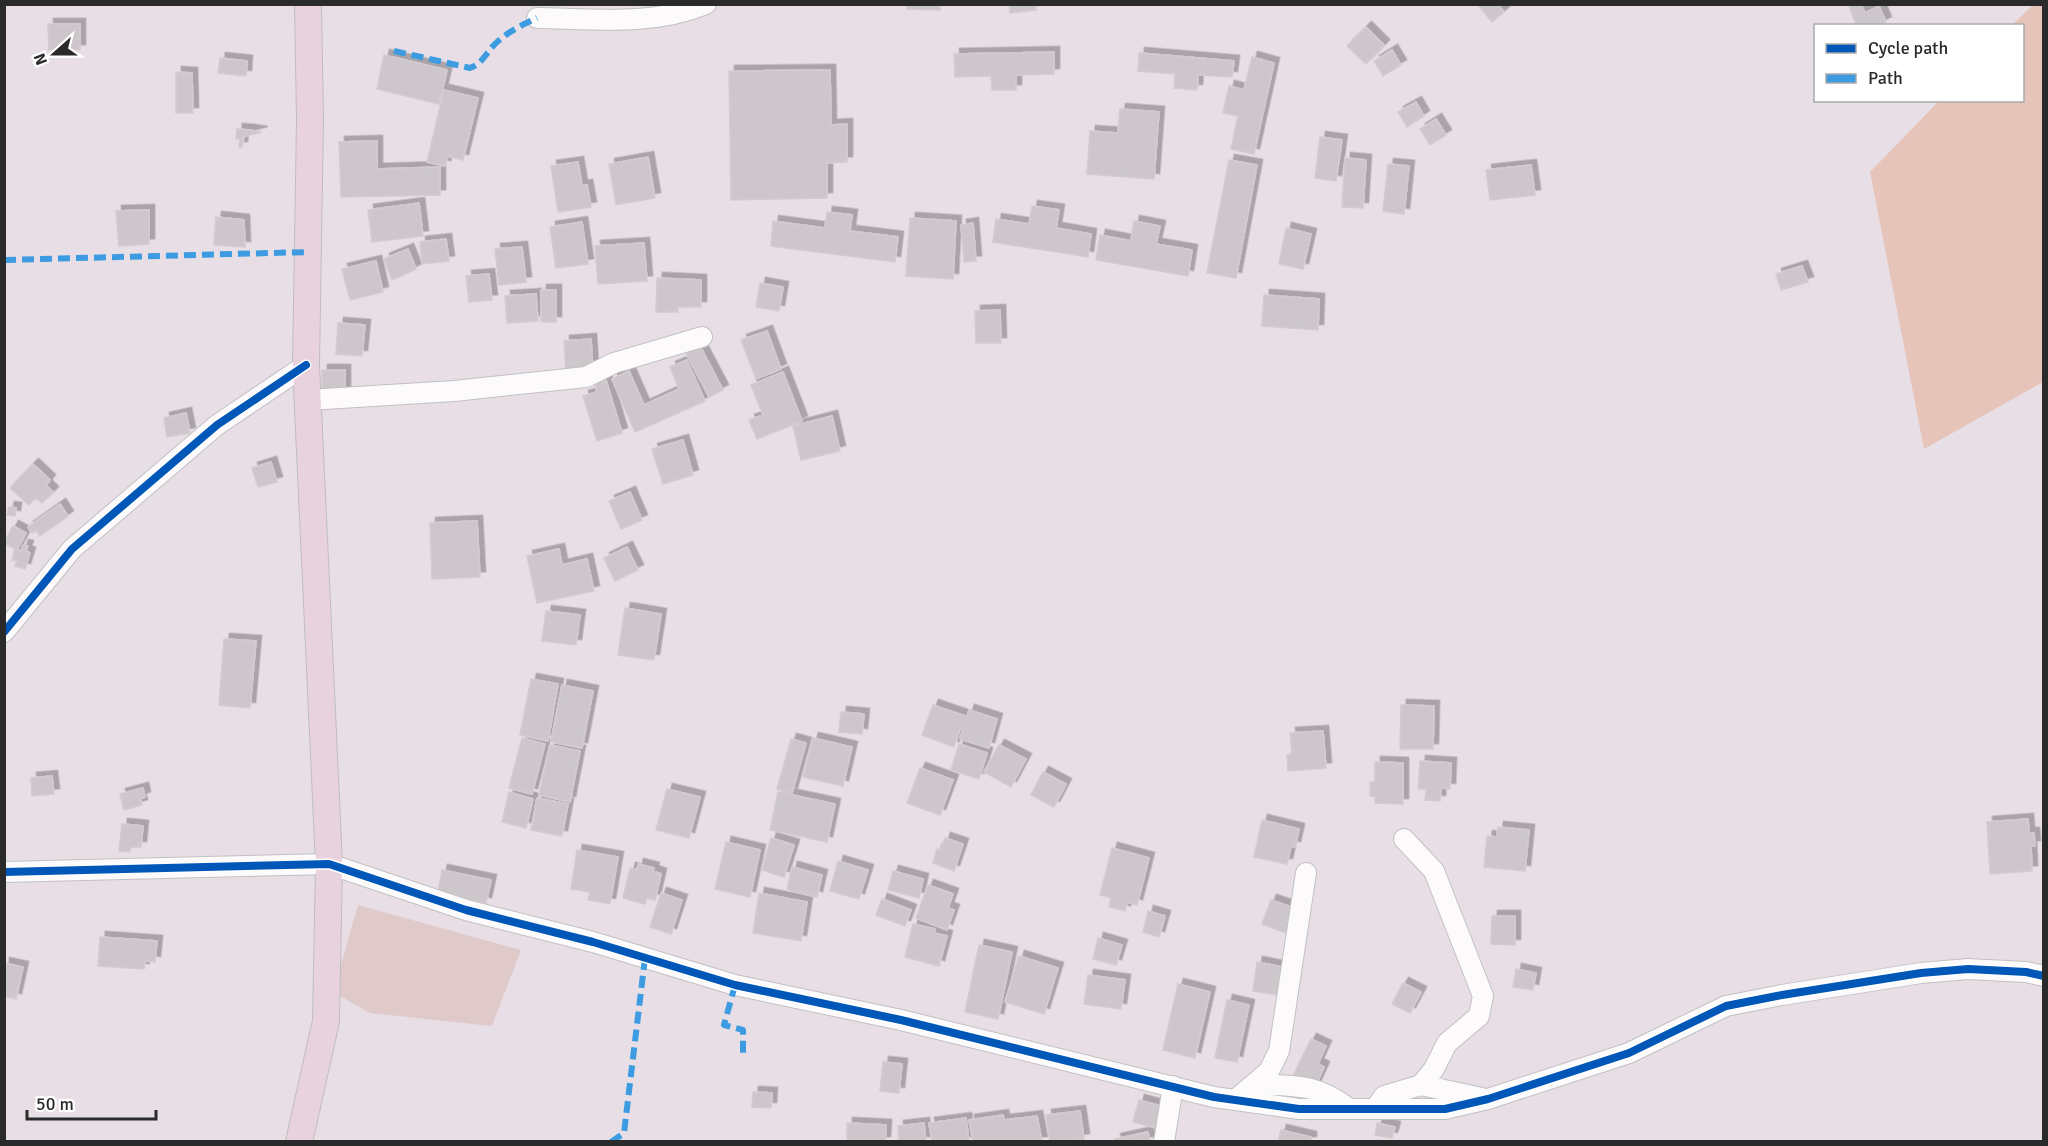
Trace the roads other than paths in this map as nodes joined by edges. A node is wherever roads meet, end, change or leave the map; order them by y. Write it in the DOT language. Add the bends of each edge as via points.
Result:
graph roads {
  1 [pos="308,4"];
  2 [pos="706,4"];
  3 [pos="537,18"];
  4 [pos="702,337"];
  5 [pos="306,365"];
  6 [pos="308,400"];
  7 [pos="4,632"];
  8 [pos="1404,839"];
  9 [pos="329,864"];
  10 [pos="4,872"];
  11 [pos="1305,873"];
  12 [pos="2043,976"];
  13 [pos="1255,1084"];
  14 [pos="1420,1085"];
  15 [pos="1173,1086"];
  16 [pos="1488,1099"];
  17 [pos="1235,1100"];
  18 [pos="1348,1108"];
  19 [pos="1375,1109"];
  20 [pos="299,1142"];
  21 [pos="1164,1142"];
  1 -- 5 [label="main road"];
  2 -- 3 [label="street" via="684,13 627,20"];
  4 -- 6 [label="street" via="614,363 586,377 454,391"];
  5 -- 6 [label="main road"];
  5 -- 7 [label="street" via="217,425 72,549"];
  6 -- 9 [label="main road"];
  8 -- 14 [label="street" via="1434,871 1483,996 1479,1016 1447,1043 1434,1069"];
  9 -- 10 [label="street"];
  9 -- 15 [label="street" via="466,910 593,942 735,985 901,1020"];
  9 -- 20 [label="main road" via="326,1021"];
  11 -- 13 [label="street" via="1279,1051 1269,1071"];
  12 -- 16 [label="street" via="1968,969 1921,973 1726,1006 1629,1053"];
  13 -- 17 [label="street"];
  13 -- 18 [label="street" via="1314,1088"];
  14 -- 16 [label="street"];
  14 -- 19 [label="street" via="1384,1096"];
  15 -- 17 [label="street"];
  15 -- 21 [label="street"];
  16 -- 19 [label="street" via="1445,1109"];
  17 -- 18 [label="street" via="1299,1109"];
  18 -- 19 [label="street"];
}
